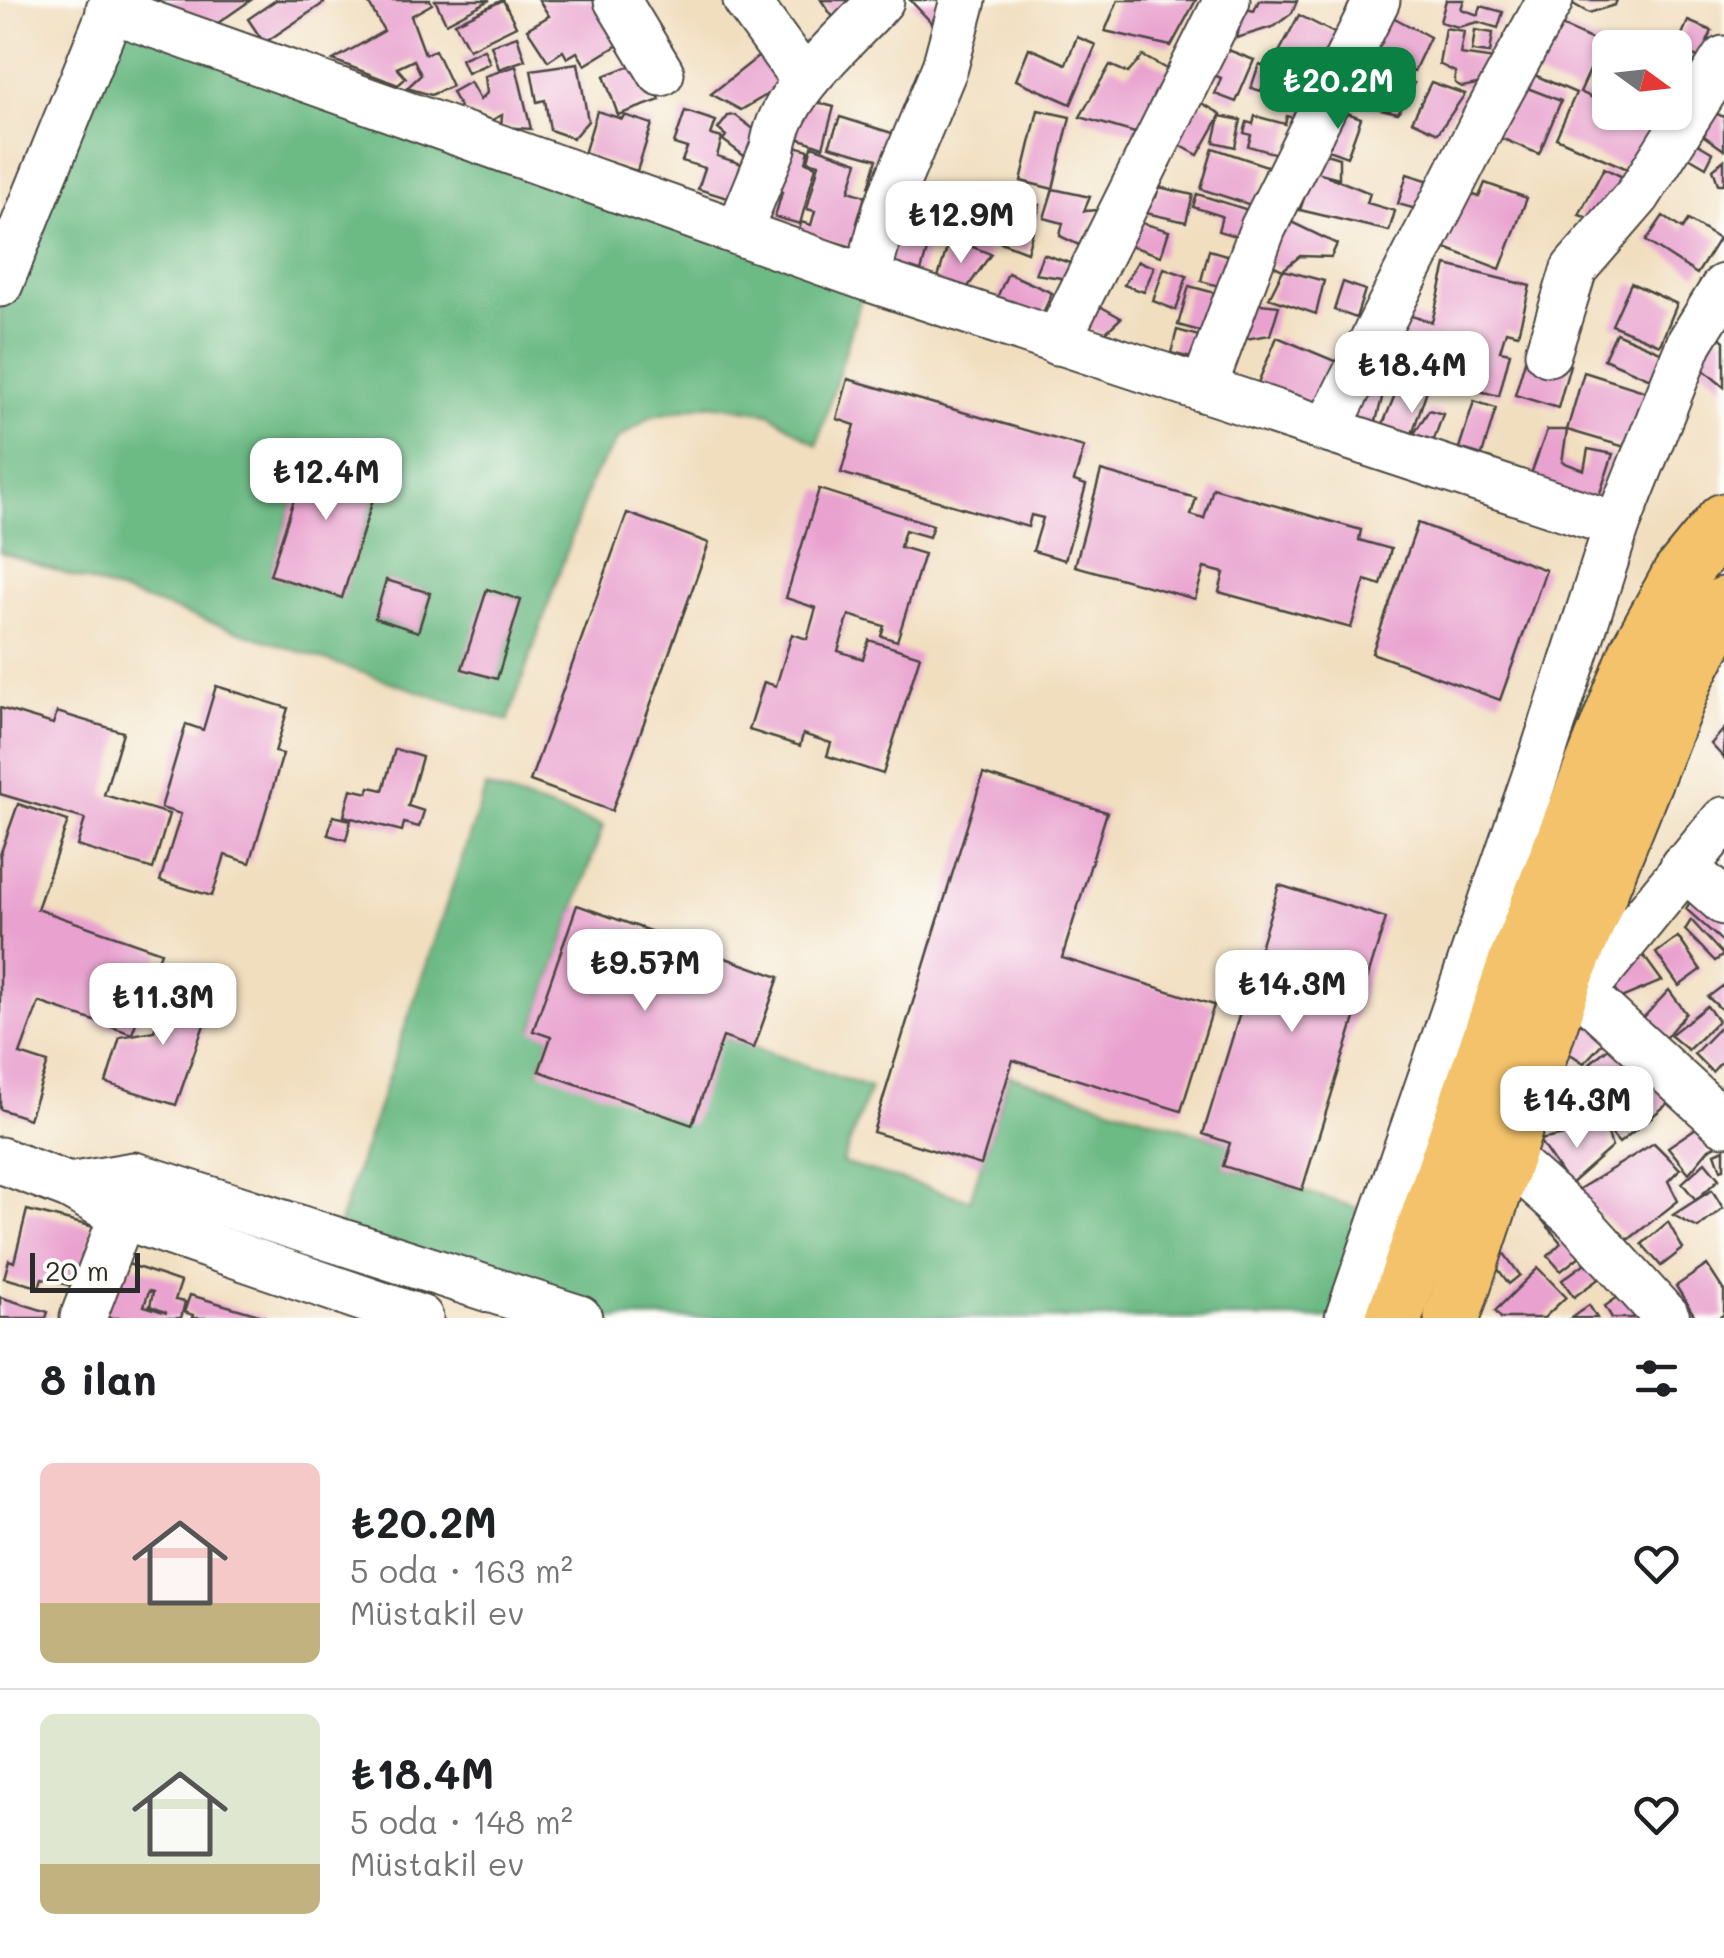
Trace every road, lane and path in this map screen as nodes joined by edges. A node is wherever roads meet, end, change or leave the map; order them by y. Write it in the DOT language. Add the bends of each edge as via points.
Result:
graph roads {
  1 [pos="618,0"];
  2 [pos="746,0"];
  3 [pos="881,0"];
  4 [pos="963,0"];
  5 [pos="1227,0"];
  6 [pos="1377,0"];
  7 [pos="1550,0"];
  8 [pos="112,5"];
  9 [pos="1724,59"];
  10 [pos="661,73"];
  11 [pos="804,80"];
  12 [pos="740,232"];
  13 [pos="867,278"];
  14 [pos="0,284"];
  15 [pos="1724,287"];
  16 [pos="1057,342"];
  17 [pos="1548,353"];
  18 [pos="1203,389"];
  19 [pos="1328,430"];
  20 [pos="1724,520"];
  21 [pos="1617,525"];
  22 [pos="1724,605"];
  23 [pos="1724,820"];
  24 [pos="1684,866"];
  25 [pos="1724,902"];
  26 [pos="1573,985"];
  27 [pos="1451,1012"];
  28 [pos="1724,1124"];
  29 [pos="1448,1153"];
  30 [pos="1506,1156"];
  31 [pos="0,1160"];
  32 [pos="69,1186"];
  33 [pos="122,1216"];
  34 [pos="83,1318"];
  35 [pos="420,1318"];
  36 [pos="580,1318"];
  37 [pos="1348,1318"];
  38 [pos="1394,1318"];
  39 [pos="1452,1318"];
  40 [pos="1667,1318"];
  1 -- 10 [label="street"];
  2 -- 11 [label="street"];
  3 -- 11 [label="street"];
  4 -- 13 [label="street"];
  5 -- 16 [label="street"];
  6 -- 18 [label="street" via="1263,228"];
  7 -- 19 [label="street"];
  8 -- 12 [label="street"];
  8 -- 14 [label="street"];
  9 -- 17 [label="street" via="1638,195 1574,269"];
  11 -- 12 [label="street" via="775,134"];
  12 -- 13 [label="street"];
  13 -- 16 [label="street"];
  15 -- 21 [label="street" via="1690,342"];
  16 -- 18 [label="street"];
  18 -- 19 [label="street"];
  19 -- 21 [label="street"];
  20 -- 29 [label="main road" via="1680,576 1638,651"];
  21 -- 27 [label="street"];
  22 -- 26 [label="main road" via="1687,675"];
  23 -- 24 [label="street"];
  24 -- 25 [label="street"];
  24 -- 26 [label="street"];
  26 -- 28 [label="street"];
  26 -- 30 [label="main road"];
  27 -- 29 [label="street"];
  27 -- 37 [label="street"];
  29 -- 38 [label="main road"];
  30 -- 39 [label="main road"];
  30 -- 40 [label="street" via="1576,1219"];
  31 -- 32 [label="street"];
  32 -- 33 [label="street"];
  32 -- 36 [label="street" via="134,1175"];
  33 -- 34 [label="street"];
  33 -- 35 [label="street"];
}
